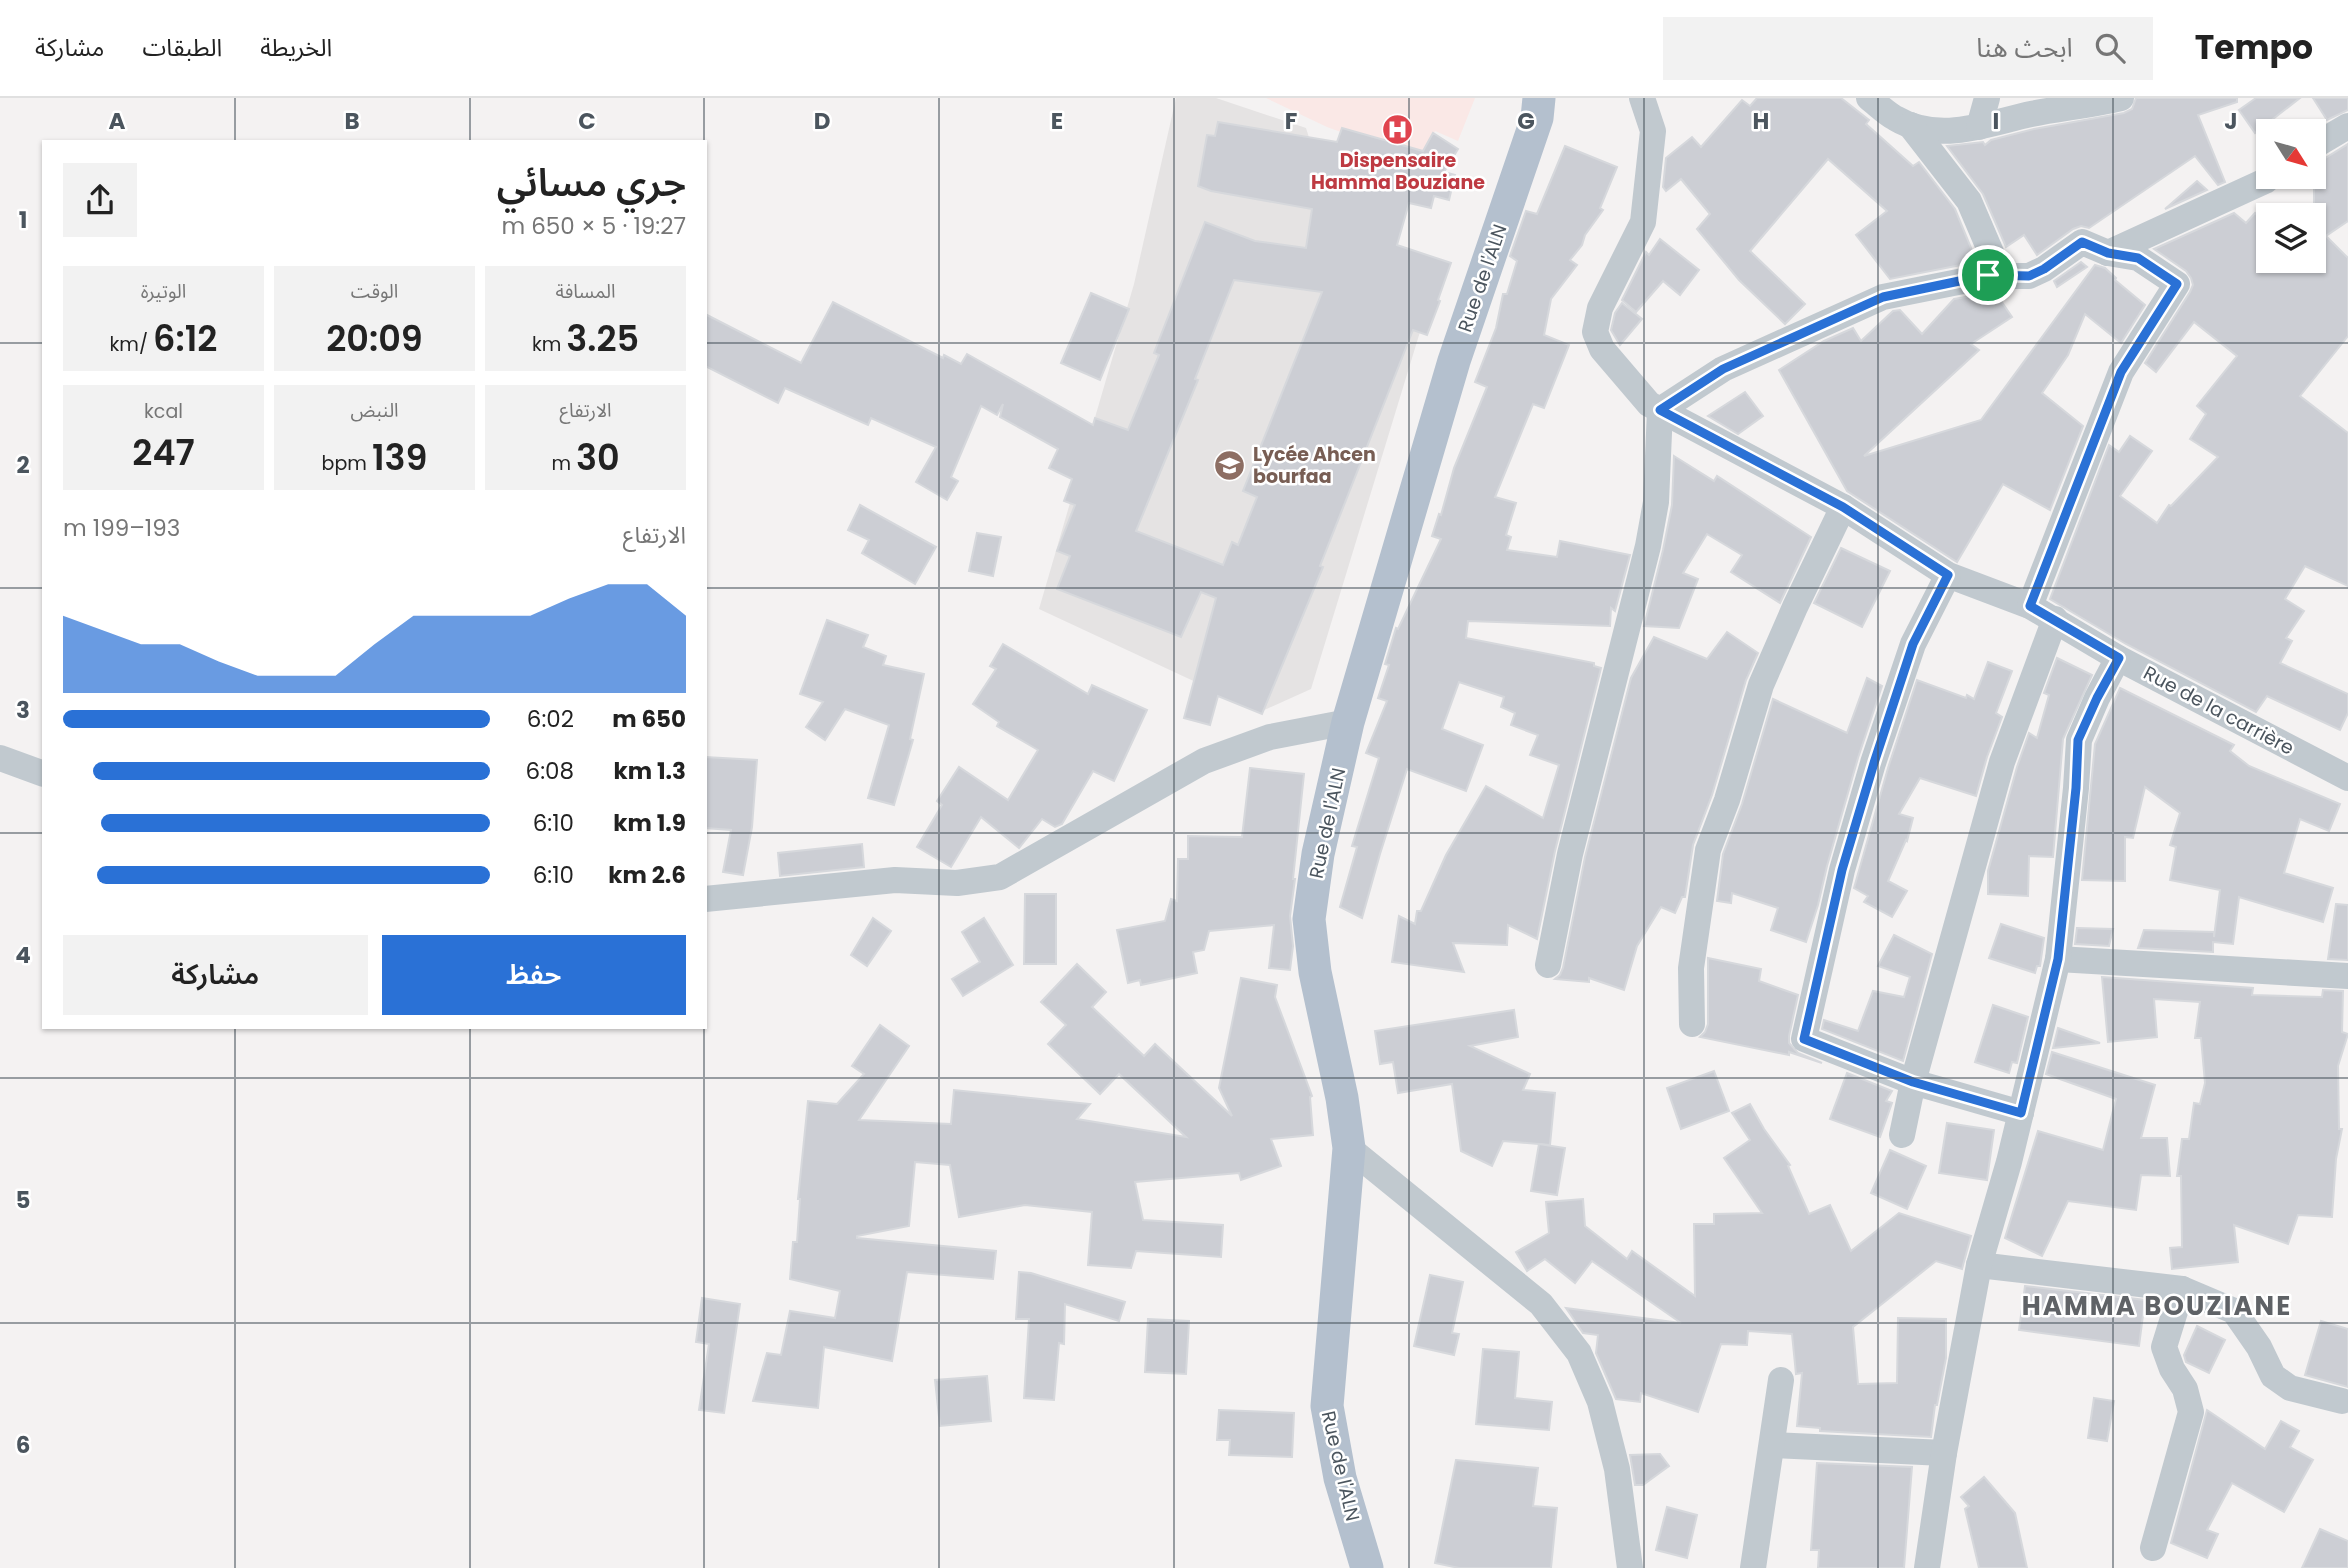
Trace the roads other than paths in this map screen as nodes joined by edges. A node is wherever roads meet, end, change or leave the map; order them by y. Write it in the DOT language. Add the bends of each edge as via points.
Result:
graph roads {
  1 [pos="1539,98"];
  2 [pos="1642,98"];
  3 [pos="1869,98"];
  4 [pos="1987,98"];
  5 [pos="2121,98"];
  6 [pos="1910,125"];
  7 [pos="2348,126"];
  8 [pos="1979,127"];
  9 [pos="2326,138"];
  10 [pos="2256,185"];
  11 [pos="2108,253"];
  12 [pos="1988,275"];
  13 [pos="1660,410"];
  14 [pos="1843,507"];
  15 [pos="1948,575"];
  16 [pos="2030,606"];
  17 [pos="2055,619"];
  18 [pos="2119,658"];
  19 [pos="1348,722"];
  20 [pos="0,758"];
  21 [pos="42,773"];
  22 [pos="2348,778"];
  23 [pos="707,899"];
  24 [pos="2058,959"];
  25 [pos="1548,965"];
  26 [pos="2348,976"];
  27 [pos="1692,1024"];
  28 [pos="1913,1082"];
  29 [pos="2021,1113"];
  30 [pos="1902,1135"];
  31 [pos="1349,1148"];
  32 [pos="1979,1265"];
  33 [pos="2182,1289"];
  34 [pos="1781,1380"];
  35 [pos="2342,1401"];
  36 [pos="1772,1445"];
  37 [pos="1944,1453"];
  38 [pos="2152,1548"];
  39 [pos="1367,1568"];
  40 [pos="1630,1568"];
  41 [pos="1753,1568"];
  42 [pos="1927,1568"];
  1 -- 19 [label="main road, Rue de l'ALN" via="1537,118 1454,361"];
  2 -- 13 [label="street, Rue de la carrière" via="1653,131 1643,222 1600,308 1595,332 1602,349 1649,404"];
  3 -- 6 [label="street"];
  4 -- 8 [label="street"];
  5 -- 8 [label="street"];
  6 -- 8 [label="street" via="1954,132"];
  6 -- 12 [label="street" via="1969,201 1993,257"];
  7 -- 9 [label="street"];
  10 -- 11 [label="street"];
  11 -- 12 [label="street" via="2082,242 2029,276"];
  11 -- 16 [label="street" via="2138,258 2177,284 2121,372"];
  12 -- 13 [label="street" via="1883,297 1723,369"];
  13 -- 14 [label="street, Rue de la carrière"];
  13 -- 25 [label="street" via="1656,502 1648,546 1570,853"];
  14 -- 15 [label="street, Rue de la carrière"];
  14 -- 27 [label="street" via="1761,685 1707,850 1690,968"];
  15 -- 16 [label="street, Rue de la carrière"];
  15 -- 28 [label="street" via="1913,644 1874,763 1842,870 1804,1039"];
  16 -- 17 [label="street, Rue de la carrière"];
  17 -- 18 [label="street, Rue de la carrière"];
  17 -- 28 [label="street" via="2002,762"];
  18 -- 22 [label="street, Rue de la carrière"];
  18 -- 24 [label="street" via="2078,740"];
  19 -- 23 [label="street" via="1270,737 1204,761 1000,877 957,883 895,880"];
  19 -- 31 [label="main road, Rue de l'ALN" via="1318,854 1309,919"];
  20 -- 21 [label="street"];
  24 -- 26 [label="street"];
  24 -- 29 [label="street"];
  28 -- 29 [label="street"];
  28 -- 30 [label="street"];
  29 -- 32 [label="street"];
  31 -- 39 [label="main road, Rue de l'ALN" via="1327,1406 1340,1478"];
  31 -- 40 [label="street" via="1541,1304 1579,1353 1600,1402 1617,1469"];
  32 -- 33 [label="street"];
  32 -- 37 [label="street"];
  33 -- 35 [label="street" via="2234,1311 2273,1376 2290,1388"];
  33 -- 38 [label="street" via="2164,1348 2191,1412"];
  34 -- 36 [label="street"];
  36 -- 37 [label="street"];
  36 -- 41 [label="street"];
  37 -- 42 [label="street"];
}
